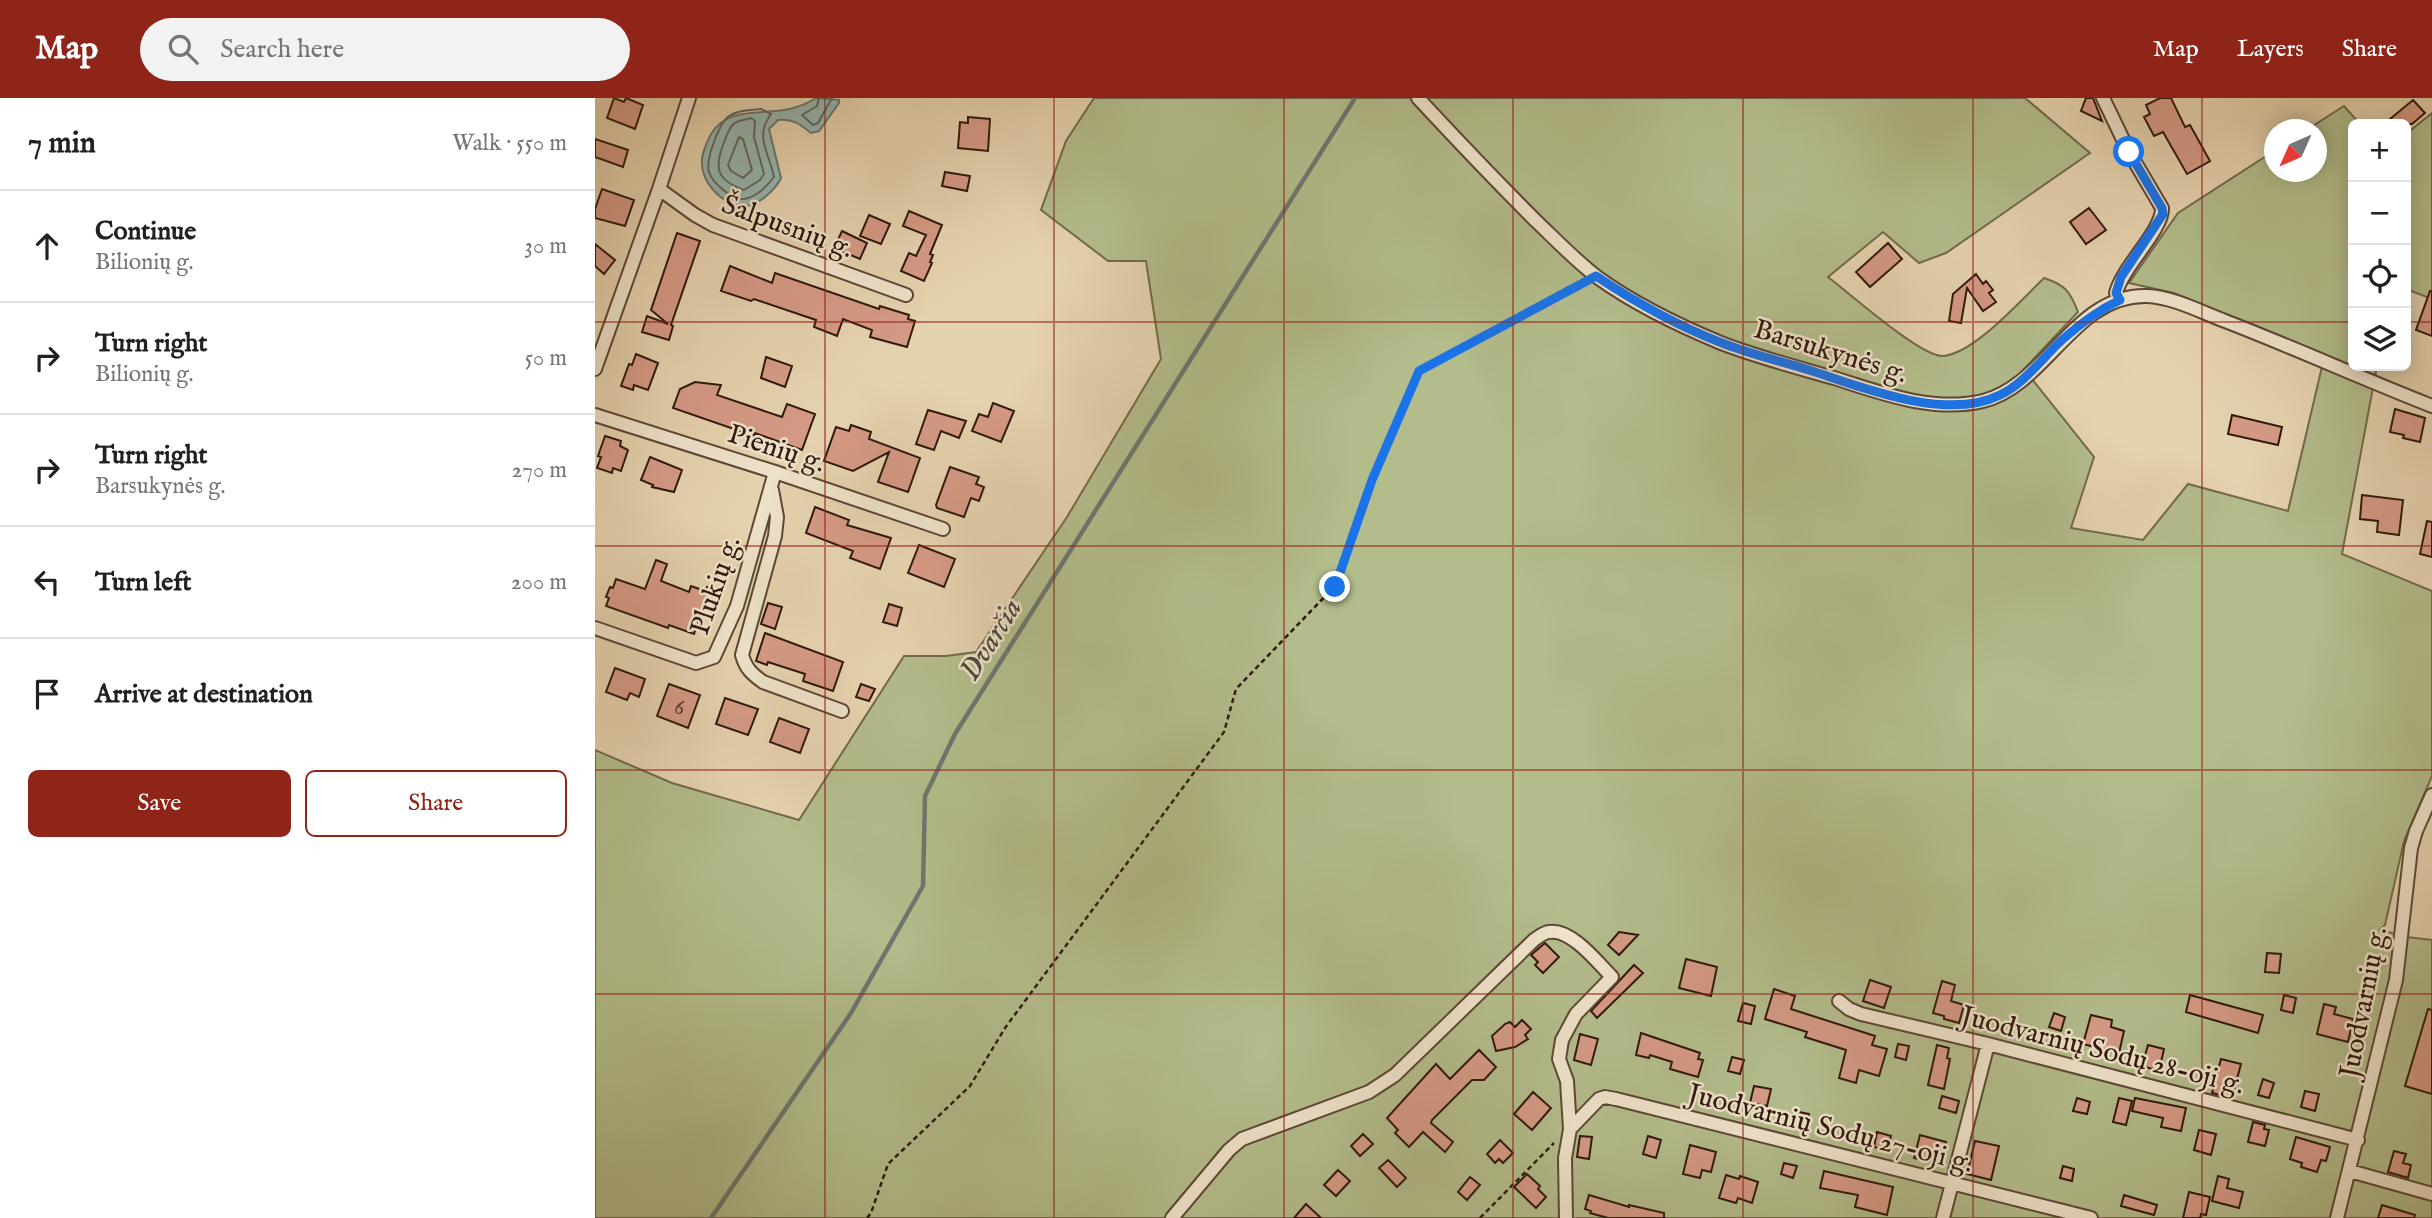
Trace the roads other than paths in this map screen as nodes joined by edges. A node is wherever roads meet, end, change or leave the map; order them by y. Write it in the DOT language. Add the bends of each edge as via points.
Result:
graph roads {
  1 [pos="689,98"];
  2 [pos="1418,98"];
  3 [pos="2103,98"];
  4 [pos="659,189"];
  5 [pos="906,295"];
  6 [pos="2120,300"];
  7 [pos="595,369"];
  8 [pos="2432,406"];
  9 [pos="595,415"];
  10 [pos="775,472"];
  11 [pos="771,487"];
  12 [pos="943,529"];
  13 [pos="595,628"];
  14 [pos="842,711"];
  15 [pos="2432,795"];
  16 [pos="1839,1001"];
  17 [pos="1988,1044"];
  18 [pos="1570,1129"];
  19 [pos="2358,1140"];
  20 [pos="2350,1171"];
  21 [pos="1952,1183"];
  22 [pos="2432,1194"];
  23 [pos="1172,1218"];
  24 [pos="1566,1218"];
  25 [pos="1944,1218"];
  26 [pos="2091,1218"];
  27 [pos="2337,1218"];
  1 -- 4 [label="street"];
  2 -- 6 [label="street, Barsukynės g." via="1565,248 1634,301 1722,343 1892,397 1932,404 1982,401 2000,395 2087,319"];
  3 -- 6 [label="street" via="2163,214 2121,277 2116,293"];
  4 -- 5 [label="street, Šalpusnių g." via="713,225"];
  4 -- 7 [label="street"];
  6 -- 8 [label="street, Barsukynės g." via="2164,299"];
  9 -- 10 [label="street, Pienių g."];
  10 -- 11 [label="street, Plukių g."];
  10 -- 12 [label="street, Pienių g."];
  11 -- 13 [label="street, Plukių g." via="737,606 714,657 696,663"];
  11 -- 14 [label="street, Plukių g." via="777,517 775,536 742,655 745,666 763,682"];
  15 -- 19 [label="street, Juodvarnių g." via="2411,848 2396,980"];
  16 -- 17 [label="street, Juodvarnių Sodų 28-oji g." via="1861,1014"];
  17 -- 19 [label="street, Juodvarnių Sodų 28-oji g."];
  17 -- 21 [label="street"];
  18 -- 21 [label="street, Juodvarnių Sodų 27-oji g." via="1605,1097"];
  18 -- 23 [label="street" via="1567,1081 1559,1059 1562,1040 1576,1014 1612,977 1573,938 1549,932 1534,940 1395,1075 1369,1091 1242,1139"];
  18 -- 24 [label="street" via="1565,1158"];
  19 -- 20 [label="street, Juodvarnių g."];
  20 -- 22 [label="street"];
  20 -- 27 [label="street, Juodvarnių g."];
  21 -- 25 [label="street"];
  21 -- 26 [label="street, Juodvarnių Sodų 27-oji g."];
}
